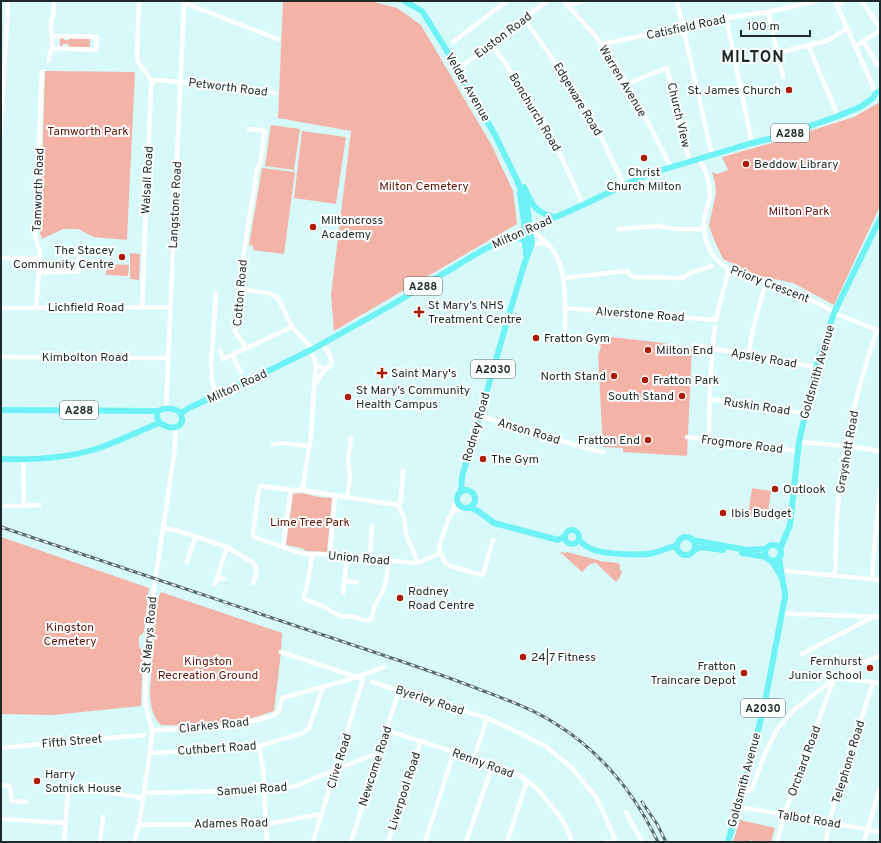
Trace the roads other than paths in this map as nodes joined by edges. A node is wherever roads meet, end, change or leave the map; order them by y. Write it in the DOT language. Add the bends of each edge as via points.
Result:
graph roads {
  1 [pos="8,1"];
  2 [pos="54,1"];
  3 [pos="139,1"];
  4 [pos="507,1"];
  5 [pos="547,1"];
  6 [pos="584,1"];
  7 [pos="677,1"];
  8 [pos="817,1"];
  9 [pos="845,1"];
  10 [pos="862,1"];
  11 [pos="184,2"];
  12 [pos="408,2"];
  13 [pos="566,3"];
  14 [pos="836,4"];
  15 [pos="1,8"];
  16 [pos="7,8"];
  17 [pos="768,12"];
  18 [pos="524,18"];
  19 [pos="726,18"];
  20 [pos="683,27"];
  21 [pos="847,28"];
  22 [pos="880,28"];
  23 [pos="880,31"];
  24 [pos="52,36"];
  25 [pos="278,39"];
  26 [pos="863,41"];
  27 [pos="453,42"];
  28 [pos="492,44"];
  29 [pos="603,45"];
  30 [pos="808,45"];
  31 [pos="855,47"];
  32 [pos="52,48"];
  33 [pos="777,53"];
  34 [pos="3,58"];
  35 [pos="49,60"];
  36 [pos="880,65"];
  37 [pos="458,69"];
  38 [pos="42,72"];
  39 [pos="783,77"];
  40 [pos="153,82"];
  41 [pos="181,82"];
  42 [pos="627,84"];
  43 [pos="878,92"];
  44 [pos="275,93"];
  45 [pos="2,108"];
  46 [pos="838,116"];
  47 [pos="249,129"];
  48 [pos="1,133"];
  49 [pos="752,143"];
  50 [pos="712,155"];
  51 [pos="699,159"];
  52 [pos="690,162"];
  53 [pos="671,167"];
  54 [pos="516,178"];
  55 [pos="624,185"];
  56 [pos="583,205"];
  57 [pos="554,217"];
  58 [pos="880,219"];
  59 [pos="528,229"];
  60 [pos="619,229"];
  61 [pos="704,230"];
  62 [pos="510,236"];
  63 [pos="549,245"];
  64 [pos="531,247"];
  65 [pos="1,258"];
  66 [pos="40,258"];
  67 [pos="525,262"];
  68 [pos="712,266"];
  69 [pos="729,270"];
  70 [pos="40,272"];
  71 [pos="65,272"];
  72 [pos="563,278"];
  73 [pos="240,289"];
  74 [pos="764,289"];
  75 [pos="216,293"];
  76 [pos="142,307"];
  77 [pos="170,307"];
  78 [pos="1,308"];
  79 [pos="36,308"];
  80 [pos="565,308"];
  81 [pos="834,313"];
  82 [pos="292,327"];
  83 [pos="715,327"];
  84 [pos="565,330"];
  85 [pos="878,331"];
  86 [pos="323,344"];
  87 [pos="694,345"];
  88 [pos="246,348"];
  89 [pos="712,349"];
  90 [pos="312,350"];
  91 [pos="220,351"];
  92 [pos="232,355"];
  93 [pos="748,355"];
  94 [pos="1,357"];
  95 [pos="168,358"];
  96 [pos="316,365"];
  97 [pos="816,367"];
  98 [pos="326,369"];
  99 [pos="240,372"];
  100 [pos="314,389"];
  101 [pos="216,396"];
  102 [pos="709,399"];
  103 [pos="166,409"];
  104 [pos="1,410"];
  105 [pos="158,411"];
  106 [pos="181,413"];
  107 [pos="805,413"];
  108 [pos="480,416"];
  109 [pos="159,422"];
  110 [pos="176,427"];
  111 [pos="687,437"];
  112 [pos="351,438"];
  113 [pos="709,440"];
  114 [pos="799,442"];
  115 [pos="273,445"];
  116 [pos="309,446"];
  117 [pos="846,446"];
  118 [pos="797,451"];
  119 [pos="880,451"];
  120 [pos="603,452"];
  121 [pos="1,459"];
  122 [pos="23,460"];
  123 [pos="403,471"];
  124 [pos="462,477"];
  125 [pos="303,486"];
  126 [pos="291,490"];
  127 [pos="880,490"];
  128 [pos="469,491"];
  129 [pos="461,492"];
  130 [pos="335,496"];
  131 [pos="347,497"];
  132 [pos="474,499"];
  133 [pos="457,500"];
  134 [pos="24,505"];
  135 [pos="39,505"];
  136 [pos="5,506"];
  137 [pos="399,506"];
  138 [pos="466,507"];
  139 [pos="452,513"];
  140 [pos="486,518"];
  141 [pos="372,526"];
  142 [pos="163,528"];
  143 [pos="787,534"];
  144 [pos="565,536"];
  145 [pos="195,537"];
  146 [pos="493,540"];
  147 [pos="579,540"];
  148 [pos="692,540"];
  149 [pos="772,545"];
  150 [pos="677,546"];
  151 [pos="283,547"];
  152 [pos="227,548"];
  153 [pos="766,549"];
  154 [pos="780,549"];
  155 [pos="694,550"];
  156 [pos="440,553"];
  157 [pos="312,555"];
  158 [pos="330,555"];
  159 [pos="347,557"];
  160 [pos="779,557"];
  161 [pos="370,558"];
  162 [pos="769,559"];
  163 [pos="389,560"];
  164 [pos="187,562"];
  165 [pos="418,563"];
  166 [pos="787,571"];
  167 [pos="835,576"];
  168 [pos="217,577"];
  169 [pos="782,578"];
  170 [pos="224,579"];
  171 [pos="344,580"];
  172 [pos="872,580"];
  173 [pos="880,580"];
  174 [pos="357,582"];
  175 [pos="253,583"];
  176 [pos="215,584"];
  177 [pos="343,593"];
  178 [pos="782,613"];
  179 [pos="878,616"];
  180 [pos="282,652"];
  181 [pos="802,654"];
  182 [pos="880,656"];
  183 [pos="384,667"];
  184 [pos="357,677"];
  185 [pos="836,679"];
  186 [pos="372,682"];
  187 [pos="872,682"];
  188 [pos="880,683"];
  189 [pos="323,687"];
  190 [pos="399,690"];
  191 [pos="487,718"];
  192 [pos="152,730"];
  193 [pos="387,731"];
  194 [pos="144,735"];
  195 [pos="421,741"];
  196 [pos="259,746"];
  197 [pos="1,748"];
  198 [pos="454,752"];
  199 [pos="150,753"];
  200 [pos="378,755"];
  201 [pos="474,758"];
  202 [pos="493,764"];
  203 [pos="336,770"];
  204 [pos="748,771"];
  205 [pos="757,774"];
  206 [pos="528,781"];
  207 [pos="1,785"];
  208 [pos="880,788"];
  209 [pos="264,790"];
  210 [pos="742,792"];
  211 [pos="144,793"];
  212 [pos="143,798"];
  213 [pos="26,802"];
  214 [pos="738,808"];
  215 [pos="626,812"];
  216 [pos="322,814"];
  217 [pos="784,815"];
  218 [pos="103,817"];
  219 [pos="1,819"];
  220 [pos="829,822"];
  221 [pos="65,823"];
  222 [pos="266,824"];
  223 [pos="139,825"];
  224 [pos="867,829"];
  225 [pos="880,832"];
  226 [pos="64,842"];
  227 [pos="100,842"];
  228 [pos="134,842"];
  229 [pos="267,842"];
  230 [pos="313,842"];
  231 [pos="352,842"];
  232 [pos="388,842"];
  233 [pos="425,842"];
  234 [pos="466,842"];
  235 [pos="507,842"];
  236 [pos="572,842"];
  237 [pos="606,842"];
  238 [pos="616,842"];
  239 [pos="642,842"];
  240 [pos="728,842"];
  241 [pos="777,842"];
  242 [pos="826,842"];
  243 [pos="864,842"];
  1 -- 16 [label="street"];
  2 -- 24 [label="street"];
  3 -- 40 [label="street" via="136,56"];
  4 -- 27 [label="street"];
  5 -- 18 [label="street, Euston Road"];
  6 -- 13 [label="street"];
  7 -- 20 [label="street"];
  8 -- 17 [label="street, Catisfield Road"];
  9 -- 14 [label="street"];
  10 -- 22 [label="street"];
  11 -- 25 [label="street"];
  11 -- 41 [label="street, Langstone Road"];
  12 -- 37 [label="main road, Velder Avenue / A2030" via="422,11"];
  13 -- 29 [label="street, Warren Avenue"];
  14 -- 21 [label="street"];
  15 -- 16 [label="street"];
  16 -- 34 [label="street"];
  17 -- 19 [label="street, Catisfield Road"];
  17 -- 33 [label="street"];
  18 -- 28 [label="street, Euston Road"];
  18 -- 55 [label="street, Edgeware Road" via="575,90 596,126"];
  19 -- 20 [label="street, Catisfield Road"];
  19 -- 49 [label="street"];
  20 -- 29 [label="street, Catisfield Road"];
  20 -- 50 [label="street"];
  21 -- 30 [label="street" via="829,40"];
  21 -- 31 [label="street"];
  23 -- 26 [label="street"];
  24 -- 32 [label="street"];
  24 -- 32 [label="street" via="97,37 96,50"];
  26 -- 31 [label="street"];
  26 -- 36 [label="street"];
  28 -- 37 [label="street, Euston Road"];
  28 -- 56 [label="street, Bonchurch Road" via="545,125"];
  29 -- 42 [label="street, Warren Avenue"];
  30 -- 33 [label="street"];
  30 -- 46 [label="street"];
  31 -- 43 [label="street"];
  32 -- 35 [label="street"];
  33 -- 39 [label="street"];
  34 -- 45 [label="street"];
  37 -- 54 [label="main road, Velder Avenue / A2030"];
  38 -- 66 [label="street, Tamworth Road" via="35,236"];
  40 -- 41 [label="street"];
  40 -- 76 [label="street, Walsall Road"];
  41 -- 44 [label="street, Petworth Road"];
  41 -- 77 [label="street, Langstone Road"];
  42 -- 52 [label="street, Church View" via="667,68"];
  42 -- 53 [label="street, Warren Avenue"];
  43 -- 46 [label="main road, Milton Road / A288" via="860,107"];
  45 -- 48 [label="street"];
  46 -- 49 [label="main road, Milton Road / A288" via="782,136"];
  47 -- 73 [label="street, Cotton Road" via="265,132"];
  49 -- 50 [label="main road, Milton Road / A288"];
  50 -- 51 [label="main road, Milton Road / A288"];
  51 -- 52 [label="main road, Milton Road / A288"];
  51 -- 61 [label="street, Priory Crescent" via="706,172 710,196"];
  52 -- 53 [label="main road, Milton Road / A288"];
  53 -- 55 [label="main road, Milton Road / A288"];
  54 -- 57 [label="main road, Velder Avenue" via="524,186 538,210"];
  54 -- 59 [label="main road, Velder Avenue / A2030"];
  55 -- 56 [label="main road, Milton Road / A288"];
  56 -- 57 [label="main road, Milton Road / A288"];
  57 -- 59 [label="main road, Milton Road / A288"];
  58 -- 81 [label="main road, Goldsmith Avenue"];
  59 -- 62 [label="main road, Milton Road / A288"];
  59 -- 63 [label="street"];
  59 -- 64 [label="main road, Rodney Road / A2030"];
  59 -- 67 [label="main road, Rodney Road / A2030"];
  60 -- 61 [label="street" via="658,226"];
  61 -- 69 [label="street, Priory Crescent" via="711,254"];
  62 -- 67 [label="main road, Rodney Road / A2030" via="517,236 524,241"];
  62 -- 86 [label="main road, Milton Road / A288"];
  63 -- 64 [label="street" via="540,243"];
  63 -- 72 [label="street" via="559,259"];
  64 -- 67 [label="main road, Rodney Road / A2030"];
  65 -- 66 [label="street"];
  66 -- 70 [label="street, Tamworth Road"];
  67 -- 108 [label="main road, Rodney Road / A2030"];
  68 -- 72 [label="street" via="680,278 634,277 627,271"];
  69 -- 80 [label="street, Alverstone Road" via="716,320"];
  69 -- 81 [label="street, Priory Crescent" via="790,290"];
  70 -- 71 [label="street"];
  70 -- 79 [label="street, Tamworth Road"];
  71 -- 71 [label="street" via="78,272 79,253 66,253"];
  72 -- 80 [label="street"];
  73 -- 82 [label="street" via="269,293 278,298"];
  73 -- 88 [label="street, Cotton Road" via="235,326"];
  74 -- 93 [label="street"];
  75 -- 101 [label="street" via="210,366"];
  76 -- 77 [label="street, Lichfield Road"];
  76 -- 79 [label="street, Lichfield Road"];
  77 -- 95 [label="street, Langstone Road"];
  78 -- 79 [label="street, Lichfield Road"];
  80 -- 84 [label="street"];
  81 -- 85 [label="street, Priory Crescent"];
  81 -- 97 [label="main road, Goldsmith Avenue"];
  82 -- 88 [label="street"];
  82 -- 90 [label="street"];
  83 -- 89 [label="street"];
  85 -- 117 [label="street, Grayshott Road" via="860,387"];
  86 -- 90 [label="main road, Milton Road / A288"];
  86 -- 98 [label="street" via="332,362"];
  87 -- 89 [label="street, Apsley Road"];
  88 -- 92 [label="street"];
  89 -- 93 [label="street, Apsley Road"];
  89 -- 102 [label="street"];
  90 -- 96 [label="street"];
  90 -- 101 [label="main road, Milton Road / A288"];
  91 -- 92 [label="street" via="223,359"];
  92 -- 99 [label="street"];
  93 -- 97 [label="street, Apsley Road"];
  94 -- 95 [label="street, Kimbolton Road"];
  95 -- 103 [label="street, Langstone Road"];
  96 -- 98 [label="street"];
  96 -- 100 [label="street"];
  97 -- 107 [label="main road, Goldsmith Avenue"];
  98 -- 100 [label="street"];
  100 -- 116 [label="street"];
  101 -- 106 [label="main road, Milton Road / A288"];
  102 -- 107 [label="street, Ruskin Road"];
  102 -- 113 [label="street"];
  103 -- 105 [label="main road"];
  103 -- 106 [label="main road"];
  104 -- 105 [label="main road, A288"];
  105 -- 109 [label="main road" via="156,416"];
  106 -- 110 [label="main road" via="182,422"];
  107 -- 114 [label="main road, Goldsmith Avenue"];
  108 -- 120 [label="street, Anson Road"];
  108 -- 124 [label="main road, Rodney Road / A2030"];
  109 -- 110 [label="main road" via="168,427"];
  109 -- 122 [label="main road" via="94,450"];
  110 -- 142 [label="street, St Marys Road" via="171,484"];
  111 -- 113 [label="street, Frogmore Road"];
  112 -- 131 [label="street"];
  113 -- 118 [label="street, Frogmore Road"];
  114 -- 117 [label="street"];
  114 -- 118 [label="main road, Goldsmith Avenue"];
  115 -- 116 [label="street" via="280,443"];
  116 -- 125 [label="street"];
  117 -- 119 [label="street"];
  117 -- 167 [label="street, Grayshott Road" via="838,502"];
  118 -- 143 [label="main road, Goldsmith Avenue" via="791,519"];
  121 -- 122 [label="main road"];
  122 -- 134 [label="street"];
  123 -- 137 [label="street"];
  124 -- 128 [label="main road, Rodney Road"];
  124 -- 129 [label="main road, Rodney Road / A2030"];
  125 -- 126 [label="street, Union Road" via="300,490"];
  125 -- 130 [label="street" via="307,492"];
  126 -- 151 [label="street"];
  126 -- 151 [label="street, Union Road" via="261,486 253,531 253,536"];
  127 -- 172 [label="street"];
  128 -- 129 [label="main road"];
  128 -- 132 [label="main road"];
  129 -- 133 [label="main road, A2030"];
  130 -- 131 [label="street"];
  130 -- 158 [label="street"];
  131 -- 137 [label="street"];
  132 -- 138 [label="main road" via="473,504"];
  132 -- 140 [label="main road"];
  133 -- 138 [label="main road"];
  133 -- 139 [label="street"];
  134 -- 135 [label="street"];
  134 -- 136 [label="street"];
  137 -- 165 [label="street" via="406,534"];
  138 -- 139 [label="street"];
  138 -- 140 [label="main road" via="478,511"];
  139 -- 156 [label="street" via="439,546"];
  140 -- 144 [label="main road" via="494,523 558,540"];
  141 -- 161 [label="street"];
  142 -- 145 [label="street"];
  142 -- 192 [label="street, St Marys Road" via="148,642 145,702"];
  143 -- 149 [label="main road"];
  143 -- 154 [label="main road, Goldsmith Avenue"];
  144 -- 147 [label="main road" via="569,544"];
  144 -- 147 [label="main road" via="574,530 579,535"];
  145 -- 152 [label="street"];
  145 -- 164 [label="street"];
  146 -- 156 [label="street" via="481,575 450,566"];
  147 -- 150 [label="main road" via="594,550 626,554 652,553"];
  148 -- 150 [label="main road" via="682,538"];
  148 -- 153 [label="main road" via="747,550"];
  148 -- 155 [label="main road"];
  149 -- 153 [label="main road"];
  149 -- 154 [label="main road"];
  150 -- 155 [label="main road" via="683,554"];
  151 -- 157 [label="street, Union Road"];
  152 -- 168 [label="street"];
  152 -- 175 [label="street" via="255,564 257,568"];
  153 -- 162 [label="main road" via="765,553"];
  154 -- 160 [label="main road"];
  155 -- 162 [label="main road" via="702,547"];
  156 -- 165 [label="street, Union Road"];
  157 -- 158 [label="street, Union Road"];
  157 -- 163 [label="street" via="304,599 338,615 368,621 372,618 374,607 382,593"];
  158 -- 159 [label="street, Union Road"];
  159 -- 161 [label="street, Union Road"];
  159 -- 171 [label="street"];
  160 -- 162 [label="main road" via="776,560"];
  160 -- 169 [label="main road, Goldsmith Avenue / A2030"];
  161 -- 163 [label="street, Union Road"];
  162 -- 169 [label="main road, Goldsmith Avenue / A2030"];
  163 -- 165 [label="street, Union Road"];
  166 -- 167 [label="street"];
  167 -- 172 [label="street"];
  168 -- 170 [label="street"];
  168 -- 176 [label="street"];
  169 -- 178 [label="main road, Goldsmith Avenue / A2030" via="785,592"];
  171 -- 174 [label="street"];
  171 -- 177 [label="street"];
  172 -- 173 [label="street"];
  178 -- 179 [label="street"];
  178 -- 204 [label="main road, Goldsmith Avenue / A2030" via="765,702"];
  179 -- 181 [label="street"];
  180 -- 184 [label="street"];
  182 -- 185 [label="street" via="850,669"];
  183 -- 184 [label="street, Clarkes Road"];
  184 -- 189 [label="street, Clarkes Road"];
  184 -- 203 [label="street, Clive Road" via="363,679"];
  185 -- 187 [label="street"];
  185 -- 205 [label="street" via="794,710 778,728"];
  185 -- 217 [label="street, Orchard Road"];
  186 -- 190 [label="street, Byerley Road"];
  187 -- 188 [label="street"];
  187 -- 220 [label="street, Telephone Road"];
  189 -- 192 [label="street, Clarkes Road" via="282,698 276,714 241,724"];
  189 -- 196 [label="street, Cuthbert Road" via="309,728 303,733"];
  190 -- 191 [label="street, Byerley Road"];
  190 -- 193 [label="street, Newcome Road"];
  191 -- 201 [label="street"];
  191 -- 238 [label="street, Byerley Road" via="545,746 571,767 596,797"];
  192 -- 199 [label="street, St Marys Road"];
  193 -- 195 [label="street, Renny Road"];
  193 -- 200 [label="street, Newcome Road"];
  194 -- 197 [label="street, Fifth Street"];
  195 -- 198 [label="street, Renny Road"];
  195 -- 232 [label="street, Liverpool Road"];
  196 -- 199 [label="street, Cuthbert Road"];
  196 -- 209 [label="street"];
  198 -- 201 [label="street, Renny Road"];
  198 -- 233 [label="street"];
  199 -- 211 [label="street, St Marys Road"];
  200 -- 203 [label="street, Samuel Road"];
  200 -- 231 [label="street, Newcome Road"];
  201 -- 202 [label="street, Renny Road"];
  202 -- 206 [label="street, Renny Road"];
  202 -- 234 [label="street"];
  203 -- 209 [label="street, Samuel Road" via="296,786"];
  203 -- 216 [label="street, Clive Road"];
  204 -- 205 [label="street"];
  204 -- 210 [label="main road, Goldsmith Avenue / A2030"];
  205 -- 210 [label="street" via="752,788"];
  206 -- 235 [label="street"];
  206 -- 236 [label="street, Renny Road" via="557,811"];
  207 -- 213 [label="street" via="9,786 12,801"];
  208 -- 224 [label="street"];
  209 -- 211 [label="street, Samuel Road"];
  209 -- 222 [label="street"];
  210 -- 214 [label="main road, Goldsmith Avenue / A2030"];
  211 -- 212 [label="street, St Marys Road"];
  212 -- 221 [label="street" via="100,791 70,790"];
  212 -- 223 [label="street, St Marys Road"];
  214 -- 217 [label="street, Talbot Road"];
  214 -- 240 [label="main road, Goldsmith Avenue / A2030"];
  215 -- 239 [label="street"];
  216 -- 222 [label="street, Adames Road"];
  216 -- 230 [label="street, Clive Road"];
  217 -- 220 [label="street, Talbot Road"];
  217 -- 241 [label="street, Orchard Road"];
  218 -- 227 [label="street"];
  219 -- 221 [label="street"];
  220 -- 224 [label="street, Talbot Road"];
  220 -- 242 [label="street, Telephone Road"];
  221 -- 226 [label="street"];
  222 -- 223 [label="street, Adames Road"];
  222 -- 229 [label="street"];
  223 -- 228 [label="street, St Marys Road"];
  224 -- 225 [label="street, Talbot Road"];
  224 -- 243 [label="street"];
  237 -- 238 [label="street"];
}
